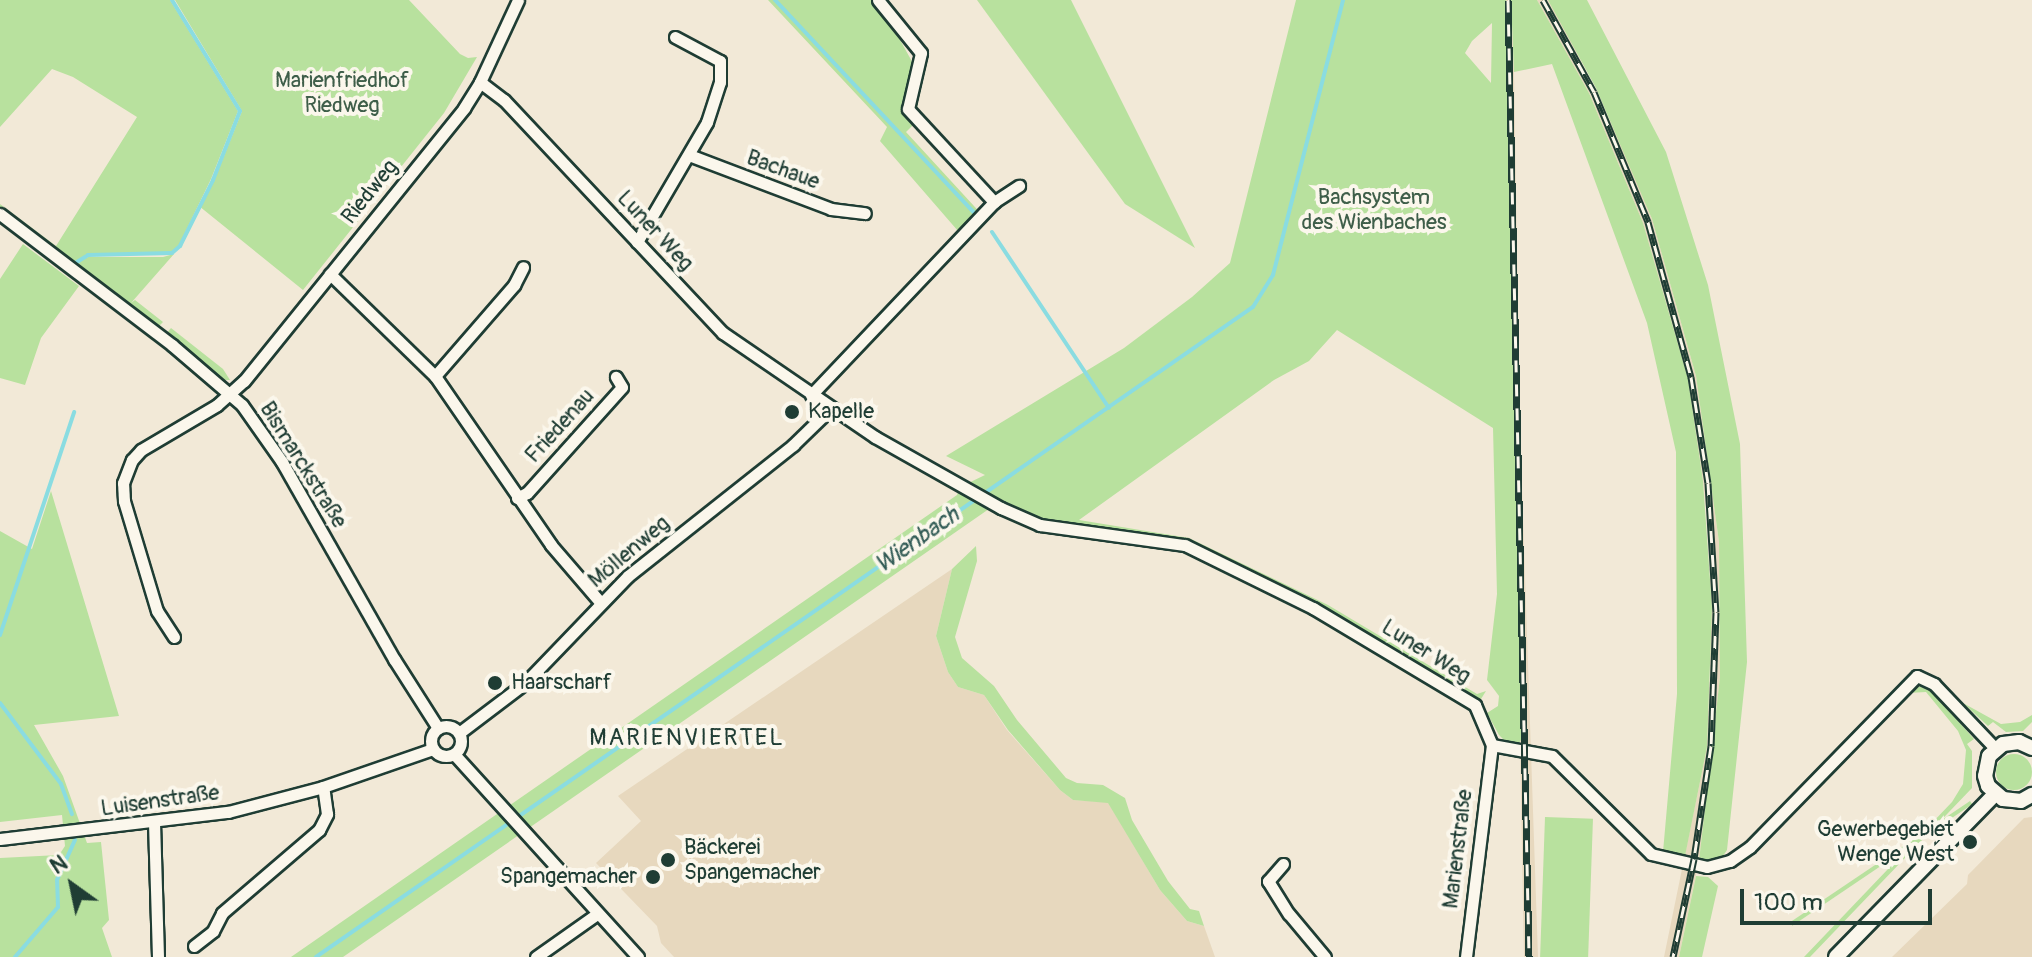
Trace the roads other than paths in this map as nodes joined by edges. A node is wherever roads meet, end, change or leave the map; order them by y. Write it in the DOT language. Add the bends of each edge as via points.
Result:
graph roads {
  1 [pos="518,0"];
  2 [pos="878,0"];
  3 [pos="675,37"];
  4 [pos="480,82"];
  5 [pos="689,155"];
  6 [pos="1019,186"];
  7 [pos="994,202"];
  8 [pos="865,213"];
  9 [pos="0,214"];
  10 [pos="637,242"];
  11 [pos="523,267"];
  12 [pos="330,274"];
  13 [pos="435,376"];
  14 [pos="616,377"];
  15 [pos="230,395"];
  16 [pos="811,395"];
  17 [pos="831,408"];
  18 [pos="517,498"];
  19 [pos="600,602"];
  20 [pos="174,637"];
  21 [pos="438,728"];
  22 [pos="459,733"];
  23 [pos="1492,745"];
  24 [pos="2032,748"];
  25 [pos="433,749"];
  26 [pos="1996,749"];
  27 [pos="454,754"];
  28 [pos="323,787"];
  29 [pos="1995,794"];
  30 [pos="2032,795"];
  31 [pos="154,822"];
  32 [pos="0,839"];
  33 [pos="1283,864"];
  34 [pos="597,914"];
  35 [pos="194,946"];
  36 [pos="158,957"];
  37 [pos="536,957"];
  38 [pos="638,957"];
  39 [pos="1325,957"];
  40 [pos="1466,957"];
  41 [pos="1836,957"];
  1 -- 4 [label="street, Riedweg"];
  2 -- 7 [label="street" via="921,53 908,109"];
  3 -- 5 [label="street" via="720,61 720,82 707,122"];
  4 -- 10 [label="street, Luner Weg" via="504,100"];
  4 -- 12 [label="street, Riedweg"];
  5 -- 8 [label="street, Bachaue" via="831,209"];
  5 -- 10 [label="street"];
  6 -- 7 [label="street"];
  7 -- 16 [label="street"];
  9 -- 15 [label="street, Bismarckstraße"];
  10 -- 16 [label="street, Luner Weg" via="723,333"];
  11 -- 13 [label="street" via="514,285"];
  12 -- 13 [label="street, Friedenau"];
  12 -- 15 [label="street, Riedweg"];
  13 -- 18 [label="street, Friedenau"];
  14 -- 18 [label="street, Friedenau" via="622,387"];
  15 -- 20 [label="street, Riedweg" via="141,450 123,483 157,611"];
  15 -- 21 [label="street, Bismarckstraße" via="282,462"];
  16 -- 17 [label="street, Luner Weg"];
  17 -- 19 [label="street, Möllenweg"];
  17 -- 23 [label="street, Luner Weg" via="993,504 1040,525 1185,545 1313,608 1475,705"];
  18 -- 19 [label="street, Friedenau"];
  19 -- 22 [label="street, Möllenweg" via="525,683"];
  21 -- 22 [label="street"];
  21 -- 25 [label="street"];
  22 -- 27 [label="street" via="461,745"];
  23 -- 26 [label="street" via="1552,756 1651,854 1707,867 1730,861 1750,847 1917,676 1934,684"];
  23 -- 40 [label="street, Marienstraße"];
  24 -- 26 [label="street" via="2011,742"];
  25 -- 27 [label="street" via="442,756"];
  25 -- 28 [label="street, Luisenstraße"];
  26 -- 29 [label="street" via="1985,766"];
  27 -- 34 [label="street"];
  28 -- 31 [label="street, Luisenstraße" via="228,812"];
  28 -- 35 [label="street" via="327,814 319,830 222,913 213,931"];
  29 -- 30 [label="street" via="2012,801"];
  29 -- 41 [label="street"];
  31 -- 32 [label="street, Luisenstraße"];
  31 -- 36 [label="street"];
  33 -- 39 [label="street" via="1268,881"];
  34 -- 37 [label="street"];
  34 -- 38 [label="street"];
}
